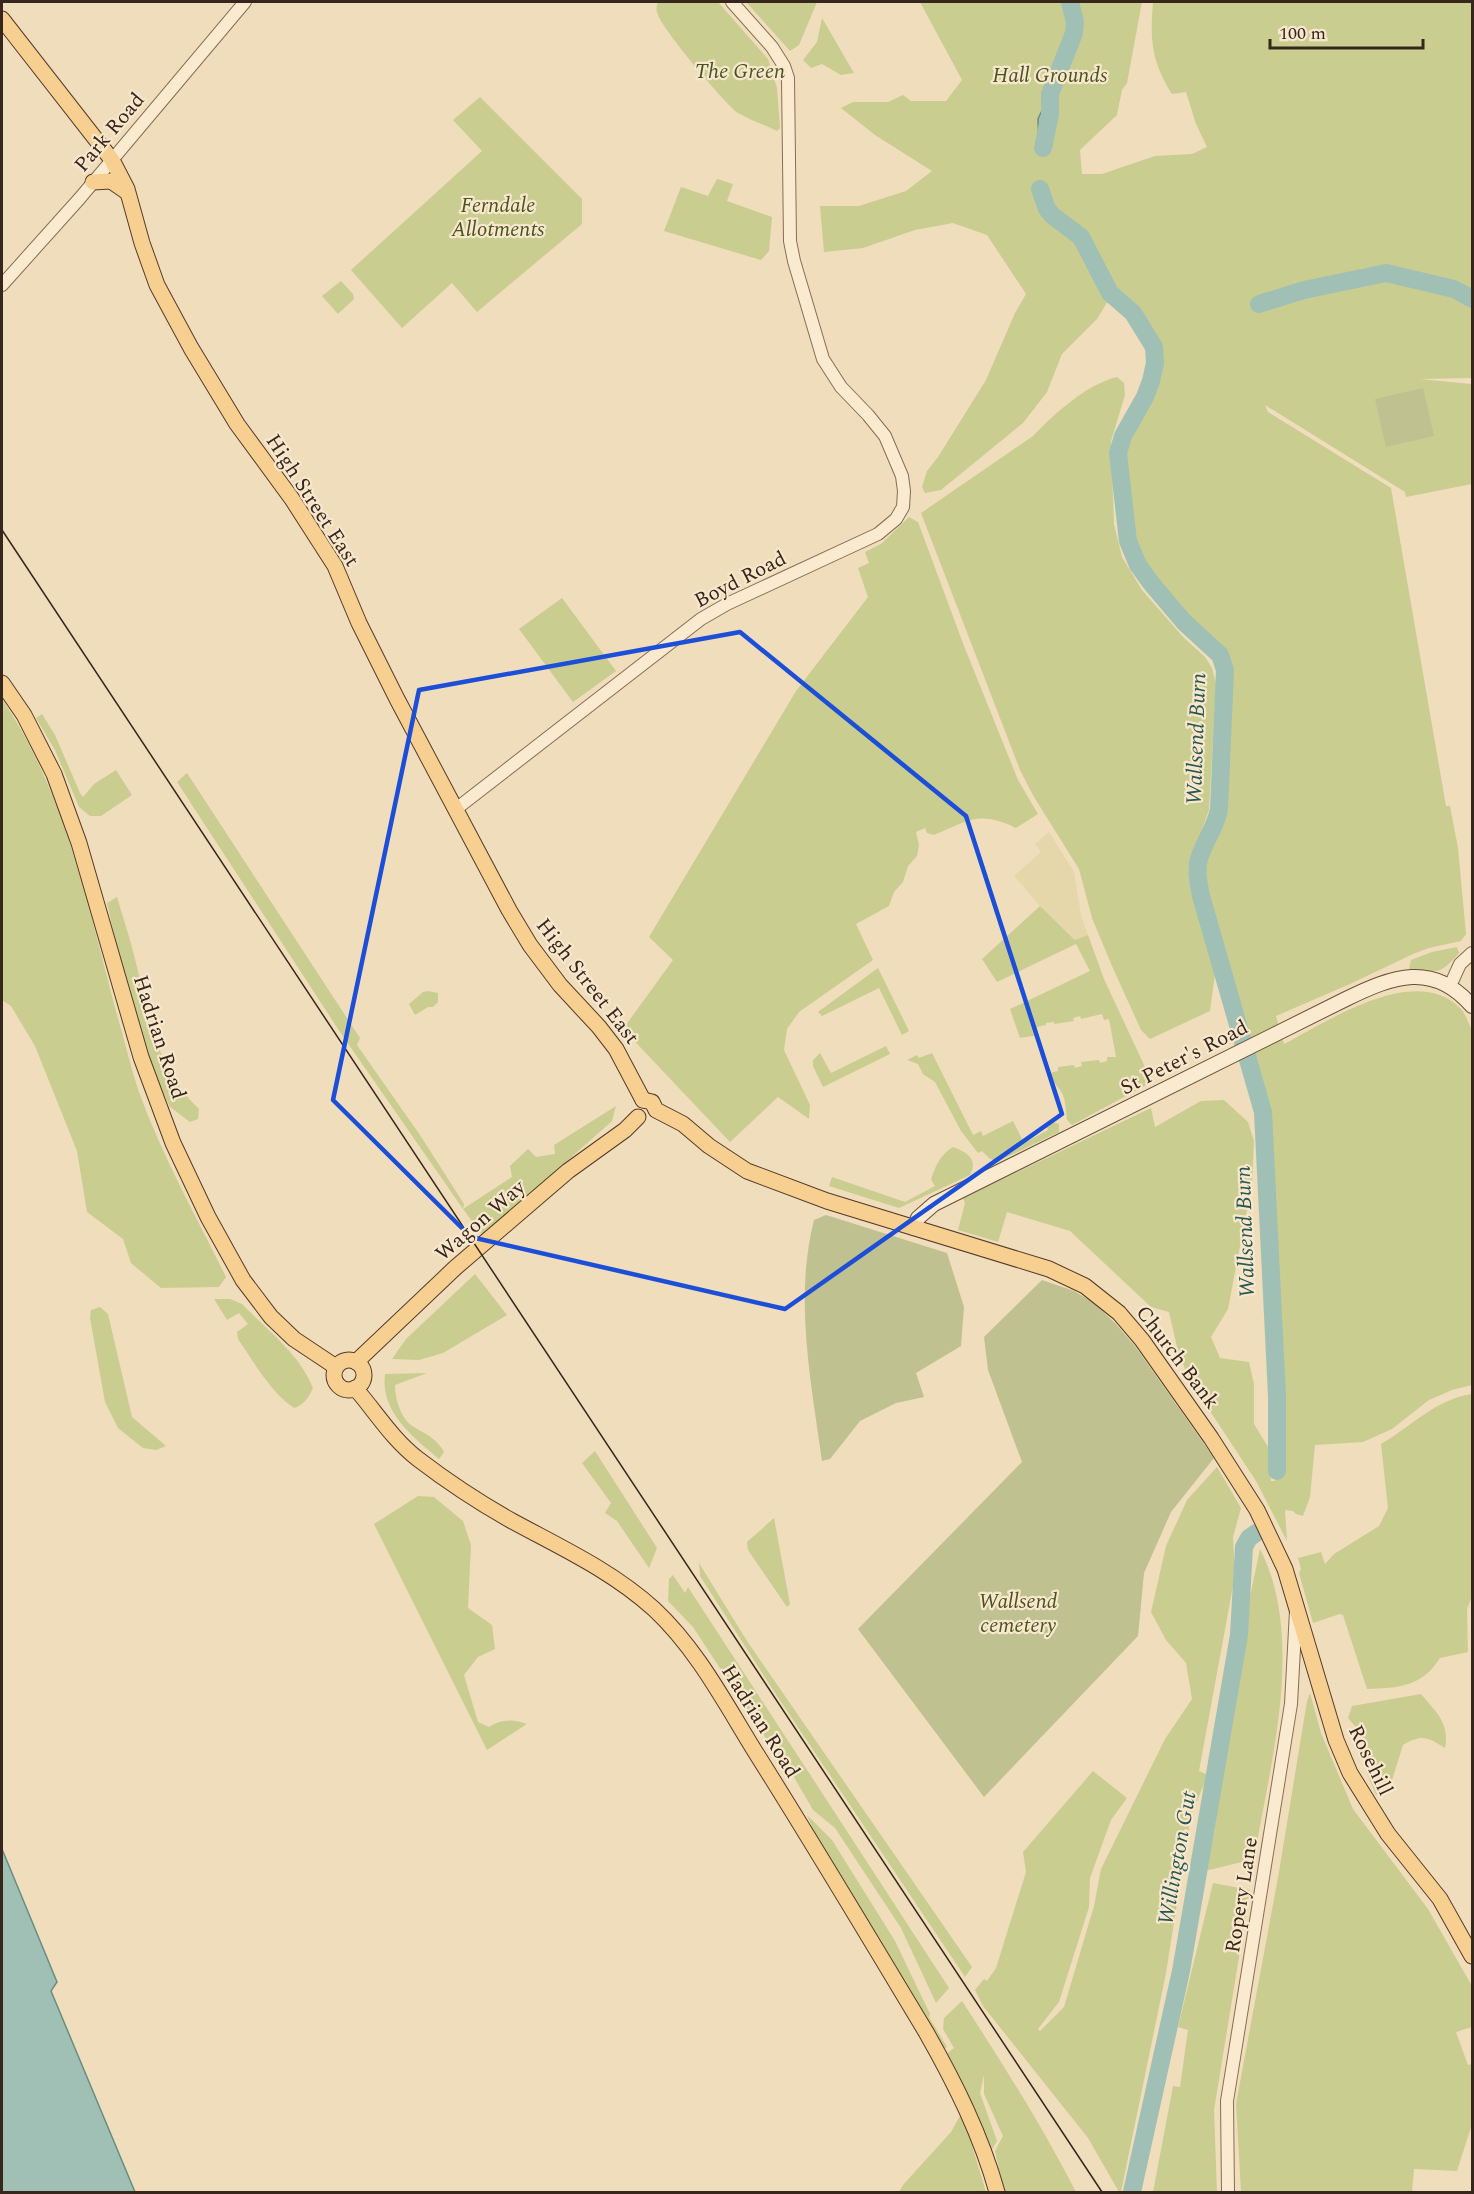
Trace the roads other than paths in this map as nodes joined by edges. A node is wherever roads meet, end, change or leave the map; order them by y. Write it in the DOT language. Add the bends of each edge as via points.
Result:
graph roads {
  1 [pos="245,2"];
  2 [pos="732,2"];
  3 [pos="2,19"];
  4 [pos="112,160"];
  5 [pos="93,182"];
  6 [pos="129,194"];
  7 [pos="2,285"];
  8 [pos="2,683"];
  9 [pos="456,809"];
  10 [pos="1473,953"];
  11 [pos="1450,986"];
  12 [pos="1473,1006"];
  13 [pos="643,1100"];
  14 [pos="656,1110"];
  15 [pos="638,1117"];
  16 [pos="914,1228"];
  17 [pos="356,1362"];
  18 [pos="336,1367"];
  19 [pos="355,1388"];
  20 [pos="1280,1558"];
  21 [pos="1297,1604"];
  22 [pos="1473,1956"];
  23 [pos="997,2193"];
  24 [pos="1228,2193"];
  1 -- 4 [label="street, Park Road"];
  2 -- 9 [label="street, Boyd Road" via="784,66 789,83 790,241 794,261 828,368 889,444 904,483 903,507 896,519 878,534 701,619"];
  3 -- 4 [label="main road, High Street East"];
  4 -- 5 [label="street, Park Road"];
  4 -- 6 [label="main road, High Street East"];
  5 -- 6 [label="main road" via="111,181"];
  5 -- 7 [label="street, Park Road"];
  6 -- 9 [label="main road, High Street East" via="149,266 169,310 237,424 335,566 359,623"];
  8 -- 18 [label="main road, Hadrian Road" via="24,715 54,774 79,843 141,1057 173,1143 208,1217 243,1280 271,1317 294,1339"];
  9 -- 13 [label="main road, High Street East" via="530,945 616,1049"];
  10 -- 11 [label="street" via="1460,964"];
  11 -- 12 [label="main road"];
  11 -- 16 [label="main road, St Peter's Road" via="1430,978 1407,976 1381,983 934,1203 918,1218"];
  13 -- 14 [label="main road" via="652,1102"];
  13 -- 15 [label="main road" via="636,1105"];
  14 -- 15 [label="main road" via="651,1119"];
  14 -- 16 [label="main road, Church Bank" via="683,1124 747,1171"];
  15 -- 17 [label="main road, Wagon Way" via="568,1171 455,1269"];
  16 -- 20 [label="main road, Church Bank" via="1049,1269 1085,1286 1109,1304 1142,1340 1211,1438 1249,1497"];
  17 -- 18 [label="main road" via="347,1360"];
  17 -- 19 [label="main road" via="363,1378"];
  18 -- 19 [label="main road" via="334,1377 339,1386"];
  19 -- 23 [label="main road, Hadrian Road" via="389,1433 418,1459 485,1505 618,1580 684,1641 769,1773 947,2069 975,2128"];
  20 -- 21 [label="main road, Rosehill"];
  21 -- 22 [label="main road, Rosehill" via="1336,1740 1350,1773 1388,1834 1440,1899"];
  21 -- 24 [label="street, Ropery Lane" via="1291,1704 1227,2101"];
}
